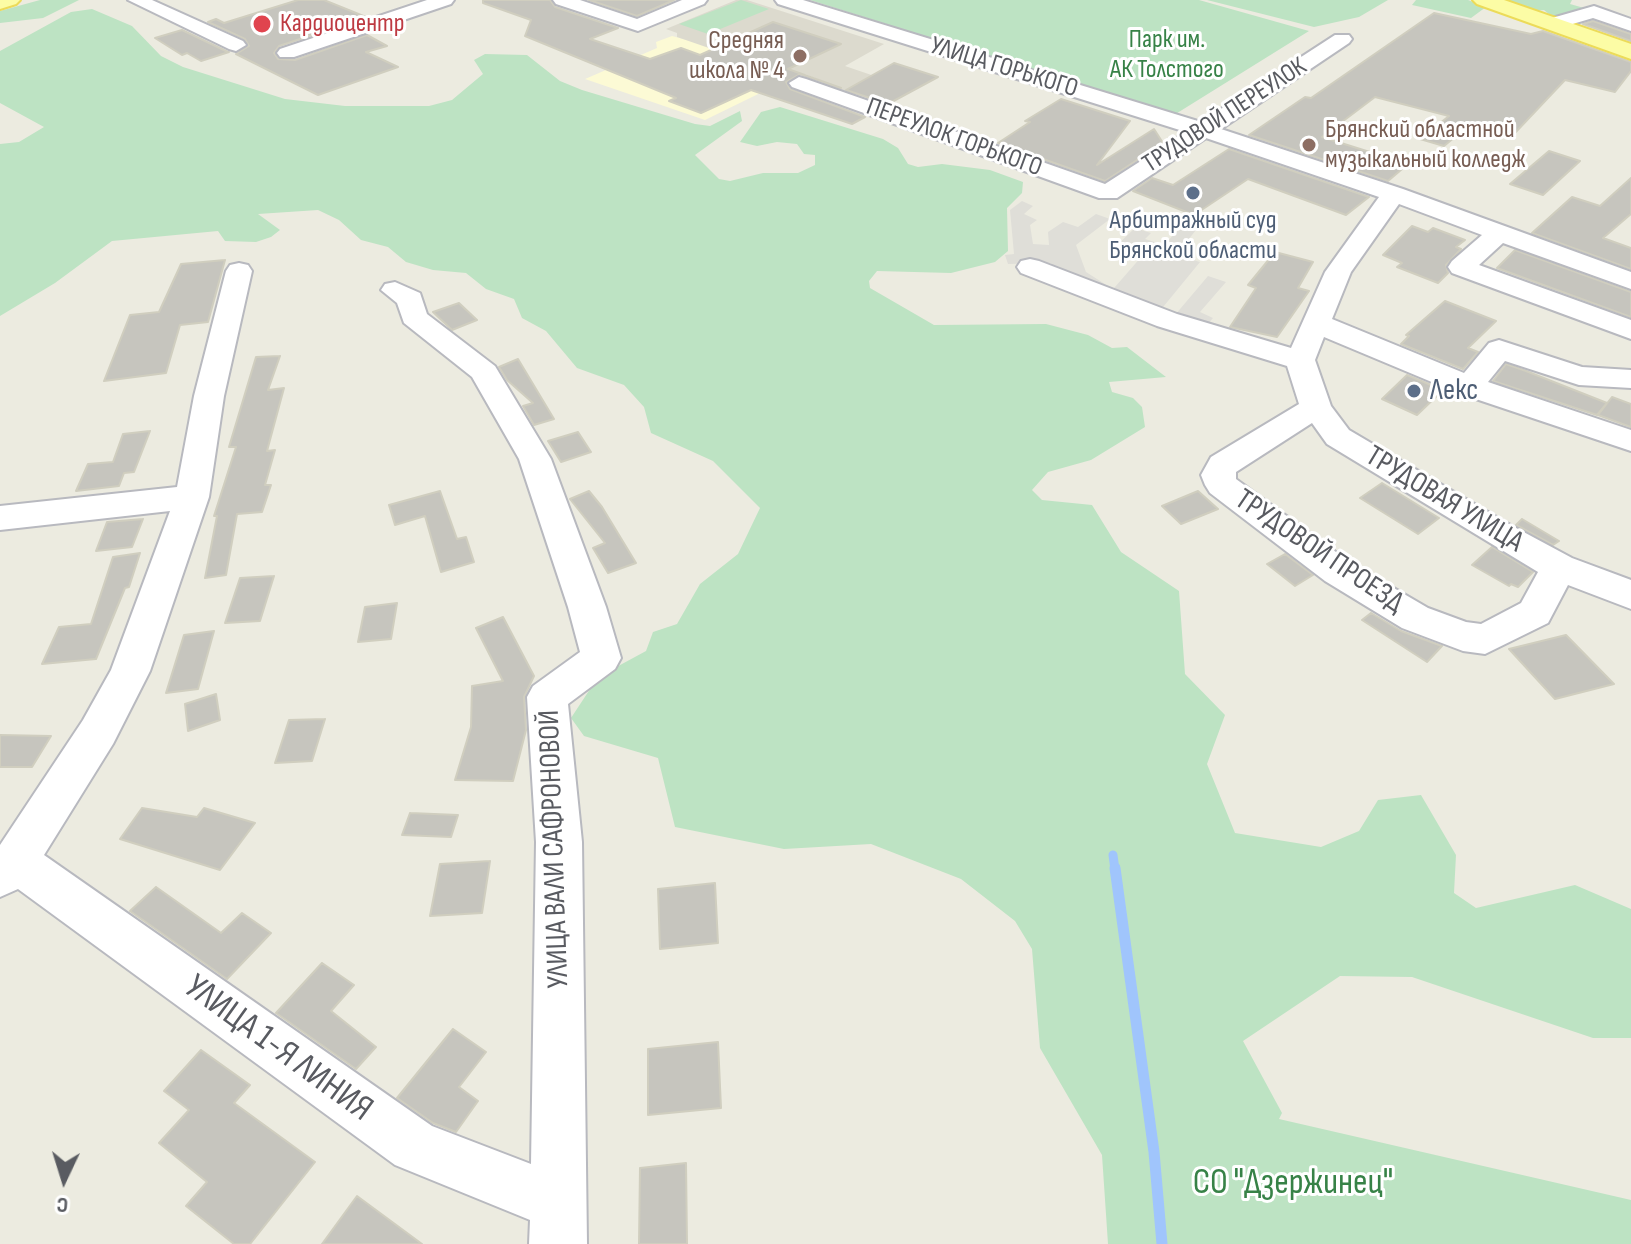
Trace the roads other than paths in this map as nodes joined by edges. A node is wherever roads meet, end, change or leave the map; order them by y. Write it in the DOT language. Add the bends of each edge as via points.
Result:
graph roads {
  1 [pos="9,0"];
  2 [pos="137,0"];
  3 [pos="445,0"];
  4 [pos="562,0"];
  5 [pos="698,0"];
  6 [pos="784,0"];
  7 [pos="1484,0"];
  8 [pos="0,3"];
  9 [pos="866,5"];
  10 [pos="839,17"];
  11 [pos="1552,24"];
  12 [pos="1631,25"];
  13 [pos="1342,39"];
  14 [pos="236,45"];
  15 [pos="1631,52"];
  16 [pos="287,53"];
  17 [pos="799,83"];
  18 [pos="1203,130"];
  19 [pos="1108,193"];
  20 [pos="1394,194"];
  21 [pos="1498,234"];
  22 [pos="1030,267"];
  23 [pos="239,271"];
  24 [pos="1631,281"];
  25 [pos="406,288"];
  26 [pos="1316,323"];
  27 [pos="1631,330"];
  28 [pos="1300,360"];
  29 [pos="1631,379"];
  30 [pos="1469,386"];
  31 [pos="1316,407"];
  32 [pos="1631,441"];
  33 [pos="192,497"];
  34 [pos="0,518"];
  35 [pos="1559,567"];
  36 [pos="1631,595"];
  37 [pos="8,869"];
  38 [pos="559,1224"];
  1 -- 8 [label="main road"];
  2 -- 14 [label="street"];
  3 -- 16 [label="street"];
  4 -- 5 [label="street" via="638,25"];
  6 -- 10 [label="street, УЛИЦА ГОРЬКОГО"];
  7 -- 11 [label="main road"];
  9 -- 10 [label="street"];
  10 -- 18 [label="street, УЛИЦА ГОРЬКОГО"];
  11 -- 12 [label="street" via="1594,12"];
  11 -- 15 [label="main road"];
  13 -- 18 [label="street, ТРУДОВОЙ ПЕРЕУЛОК"];
  17 -- 19 [label="street, ПЕРЕУЛОК ГОРЬКОГО"];
  18 -- 19 [label="street, ТРУДОВОЙ ПЕРЕУЛОК"];
  18 -- 20 [label="street, УЛИЦА ГОРЬКОГО"];
  20 -- 21 [label="street, УЛИЦА ГОРЬКОГО"];
  20 -- 26 [label="street" via="1338,272"];
  21 -- 24 [label="street, УЛИЦА ГОРЬКОГО"];
  21 -- 27 [label="street" via="1461,267"];
  22 -- 28 [label="street" via="1167,320"];
  23 -- 33 [label="street"];
  25 -- 38 [label="street, УЛИЦА ВАЛИ САФРОНОВОЙ" via="414,317 484,372 535,459 601,658 547,697 559,842"];
  26 -- 28 [label="street"];
  26 -- 30 [label="street"];
  28 -- 31 [label="street, ТРУДОВАЯ УЛИЦА"];
  29 -- 30 [label="street" via="1579,376 1499,349"];
  30 -- 32 [label="street"];
  31 -- 35 [label="street, ТРУДОВАЯ УЛИЦА" via="1338,437"];
  31 -- 35 [label="street, ТРУДОВОЙ ПРОЕЗД" via="1223,465 1218,475 1222,485 1338,572 1415,618 1485,639 1535,613"];
  33 -- 34 [label="street"];
  33 -- 37 [label="street" via="130,671 98,732"];
  35 -- 36 [label="street, ТРУДОВАЯ УЛИЦА"];
  37 -- 38 [label="street, УЛИЦА 1-Я ЛИНИЯ" via="414,1146"];
}
